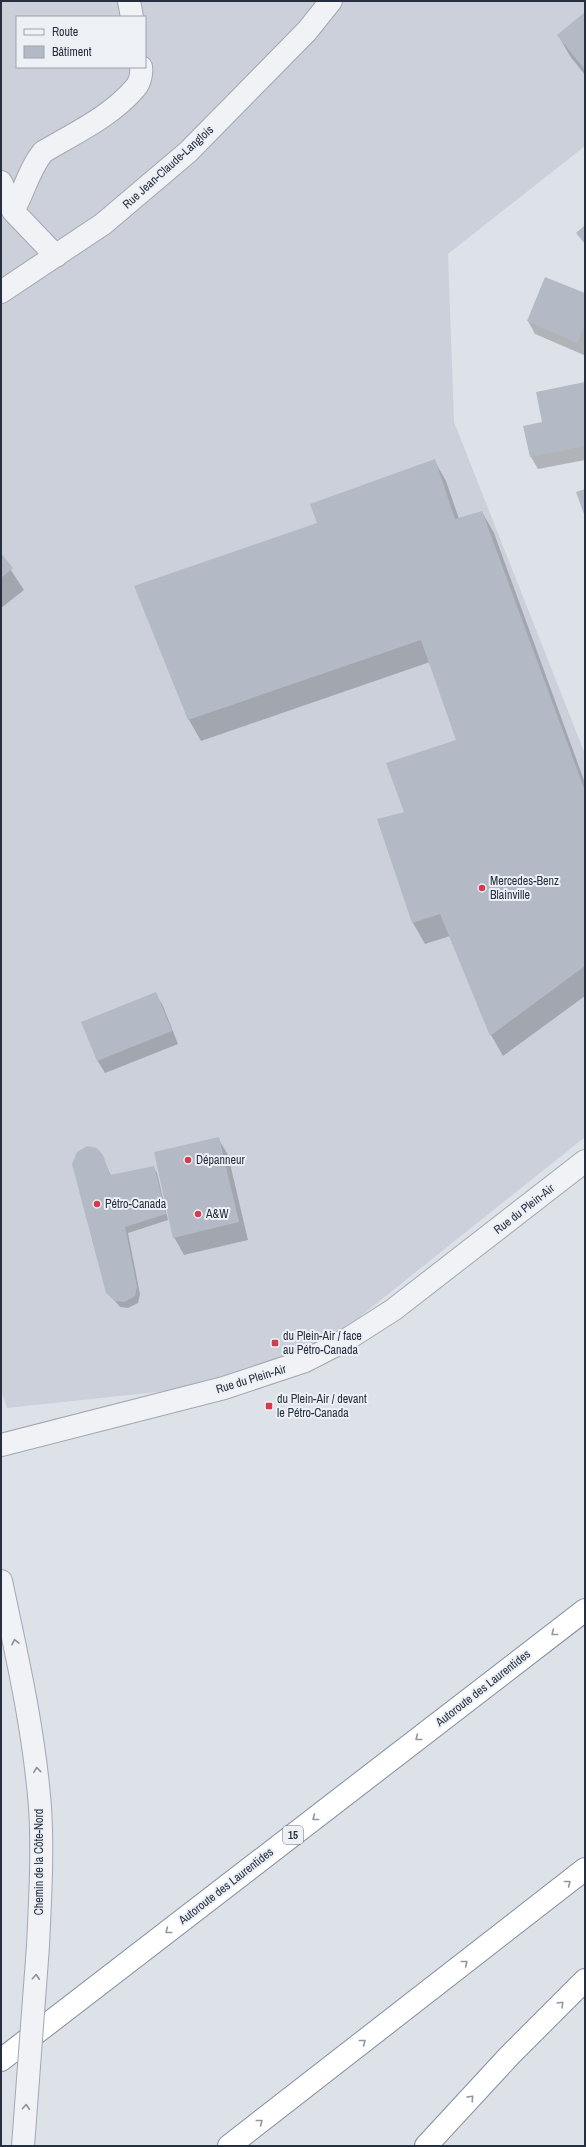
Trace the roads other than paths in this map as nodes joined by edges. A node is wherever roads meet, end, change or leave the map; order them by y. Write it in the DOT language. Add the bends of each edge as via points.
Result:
graph roads {
  1 [pos="129,1"];
  2 [pos="331,1"];
  3 [pos="132,16"];
  4 [pos="142,68"];
  5 [pos="1,182"];
  6 [pos="13,212"];
  7 [pos="56,256"];
  8 [pos="1,292"];
  9 [pos="585,1161"];
  10 [pos="1,1445"];
  11 [pos="1,1581"];
  12 [pos="585,1610"];
  13 [pos="585,1870"];
  14 [pos="585,1980"];
  15 [pos="1,2060"];
  16 [pos="23,2146"];
  17 [pos="229,2146"];
  18 [pos="426,2146"];
  1 -- 3 [label="street"];
  2 -- 7 [label="street, Rue Jean-Claude-Langlois" via="307,31 188,152 103,224"];
  4 -- 6 [label="street" via="137,86 108,113 43,152 35,162"];
  5 -- 6 [label="street"];
  6 -- 7 [label="street"];
  7 -- 8 [label="street, Rue Jean-Claude-Langlois"];
  9 -- 10 [label="street, Rue du Plein-Air" via="392,1310 346,1340 305,1361 224,1388"];
  16 -- 11 [label="street, Chemin de la Côte-Nord, one-way, bridge" via="38,1946 41,1839 37,1774 23,1681"];
  12 -- 15 [label="highway, Autoroute des Laurentides / 15, one-way"];
  17 -- 13 [label="highway, one-way"];
  18 -- 14 [label="highway, one-way" via="510,2055"];
}
